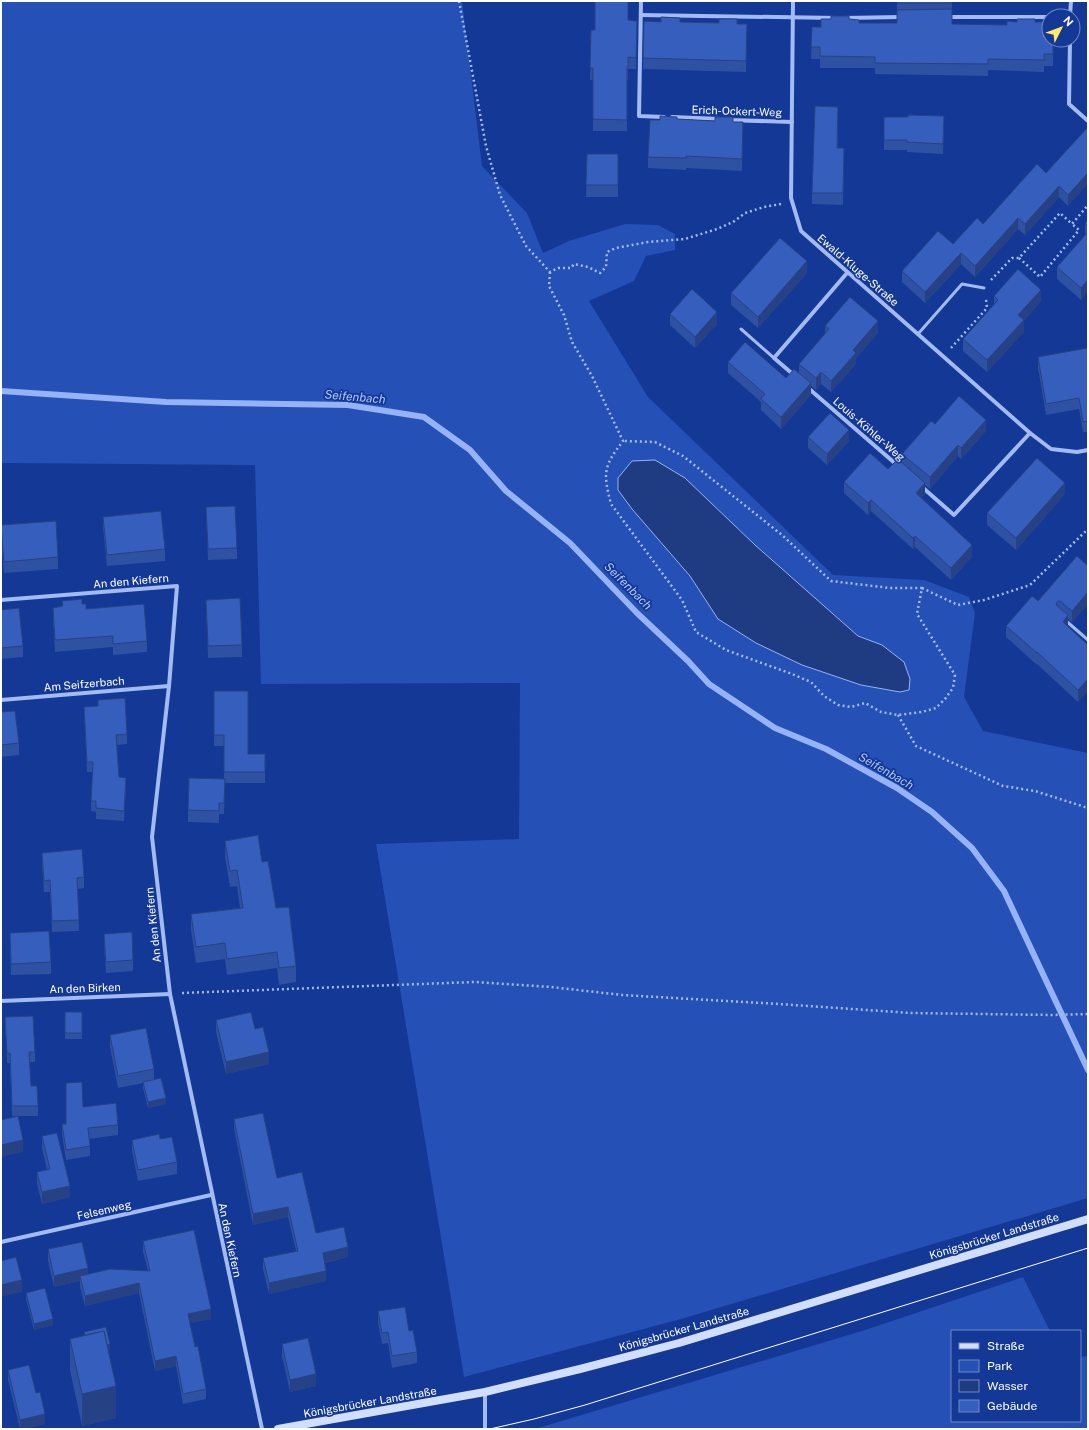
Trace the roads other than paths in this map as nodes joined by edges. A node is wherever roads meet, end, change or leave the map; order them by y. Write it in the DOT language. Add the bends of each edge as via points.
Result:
graph roads {
  1 [pos="641,1"];
  2 [pos="793,1"];
  3 [pos="640,15"];
  4 [pos="940,17"];
  5 [pos="1041,17"];
  6 [pos="793,18"];
  7 [pos="909,18"];
  8 [pos="1070,48"];
  9 [pos="1088,121"];
  10 [pos="792,122"];
  11 [pos="848,273"];
  12 [pos="984,288"];
  13 [pos="741,329"];
  14 [pos="918,334"];
  15 [pos="774,358"];
  16 [pos="798,379"];
  17 [pos="804,384"];
  18 [pos="1030,433"];
  19 [pos="1088,450"];
  20 [pos="900,468"];
  21 [pos="918,483"];
  22 [pos="1,600"];
  23 [pos="1059,614"];
  24 [pos="1088,640"];
  25 [pos="169,686"];
  26 [pos="1,700"];
  27 [pos="170,994"];
  28 [pos="1,1001"];
  29 [pos="211,1195"];
  30 [pos="1088,1219"];
  31 [pos="1,1242"];
  32 [pos="485,1392"];
  33 [pos="262,1429"];
  34 [pos="278,1429"];
  35 [pos="485,1429"];
  1 -- 3 [label="street, Erich-Ockert-Weg"];
  2 -- 6 [label="street, Ewald-Kluge-Straße"];
  3 -- 6 [label="street"];
  3 -- 10 [label="street, Erich-Ockert-Weg" via="639,116"];
  4 -- 5 [label="street"];
  6 -- 7 [label="street"];
  6 -- 10 [label="street, Ewald-Kluge-Straße"];
  8 -- 9 [label="street" via="1069,104"];
  10 -- 11 [label="street, Ewald-Kluge-Straße" via="791,198 801,232"];
  11 -- 14 [label="street, Ewald-Kluge-Straße"];
  11 -- 15 [label="street"];
  12 -- 14 [label="lane" via="962,284"];
  13 -- 15 [label="lane"];
  14 -- 18 [label="street, Ewald-Kluge-Straße"];
  15 -- 16 [label="street"];
  17 -- 20 [label="street, Louis-Köhler-Weg"];
  18 -- 19 [label="street, Ewald-Kluge-Straße" via="1051,449 1078,452"];
  18 -- 21 [label="street" via="954,515"];
  22 -- 25 [label="street, An den Kiefern" via="177,586"];
  23 -- 24 [label="lane"];
  25 -- 26 [label="street, Am Seifzerbach"];
  25 -- 27 [label="street, An den Kiefern" via="152,837"];
  27 -- 28 [label="street, An den Birken"];
  27 -- 29 [label="street, An den Kiefern"];
  29 -- 31 [label="street, Felsenweg"];
  29 -- 33 [label="street, An den Kiefern"];
  30 -- 32 [label="main road, Königsbrücker Landstraße" via="679,1343"];
  32 -- 34 [label="main road, Königsbrücker Landstraße"];
  32 -- 35 [label="street"];
}
